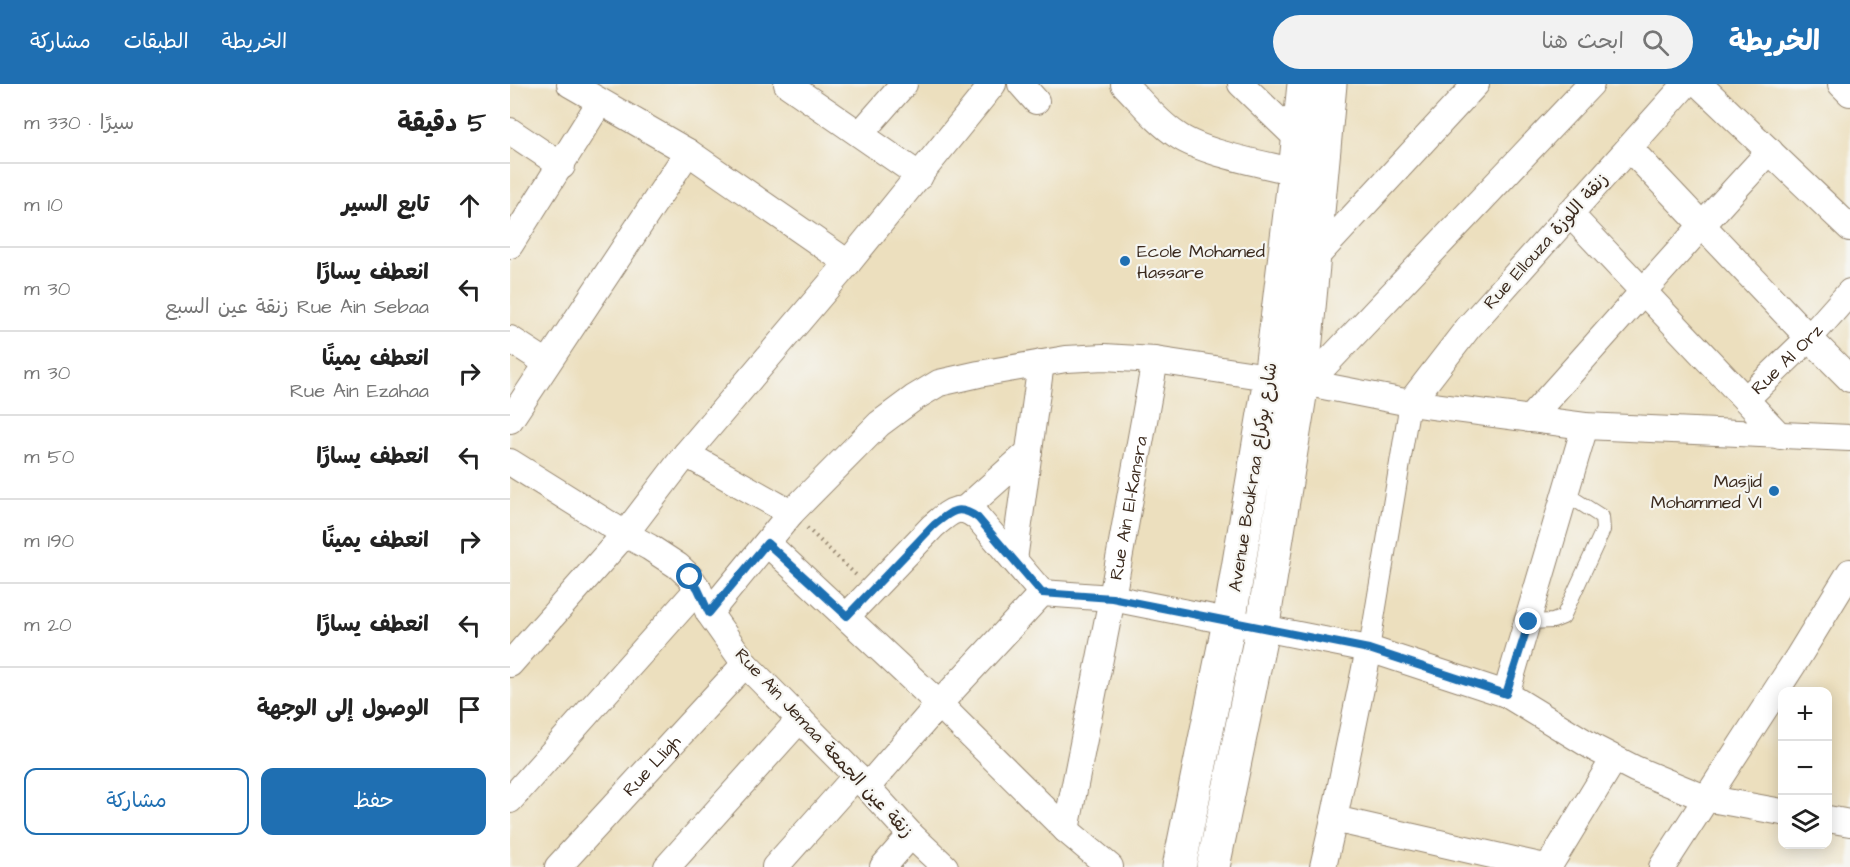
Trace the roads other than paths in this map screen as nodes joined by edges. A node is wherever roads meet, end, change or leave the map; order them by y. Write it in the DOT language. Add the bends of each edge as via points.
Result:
graph roads {
  1 [pos="570,84"];
  2 [pos="904,84"];
  3 [pos="993,84"];
  4 [pos="1124,84"];
  5 [pos="1241,84"];
  6 [pos="1304,84"];
  7 [pos="1330,84"];
  8 [pos="1476,84"];
  9 [pos="1591,84"];
  10 [pos="1686,84"];
  11 [pos="1699,84"];
  12 [pos="1841,84"];
  13 [pos="792,85"];
  14 [pos="1850,93"];
  15 [pos="600,102"];
  16 [pos="510,131"];
  17 [pos="860,134"];
  18 [pos="1299,140"];
  19 [pos="1630,149"];
  20 [pos="1770,151"];
  21 [pos="688,152"];
  22 [pos="562,166"];
  23 [pos="1295,172"];
  24 [pos="920,176"];
  25 [pos="1569,213"];
  26 [pos="1701,225"];
  27 [pos="1850,228"];
  28 [pos="510,245"];
  29 [pos="1312,261"];
  30 [pos="848,263"];
  31 [pos="1644,292"];
  32 [pos="1850,292"];
  33 [pos="1809,338"];
  34 [pos="510,339"];
  35 [pos="1155,360"];
  36 [pos="547,363"];
  37 [pos="1041,363"];
  38 [pos="1270,378"];
  39 [pos="1850,379"];
  40 [pos="1305,383"];
  41 [pos="1746,399"];
  42 [pos="1410,403"];
  43 [pos="1529,418"];
  44 [pos="510,420"];
  45 [pos="1586,426"];
  46 [pos="1780,436"];
  47 [pos="1850,438"];
  48 [pos="1029,452"];
  49 [pos="686,454"];
  50 [pos="510,462"];
  51 [pos="1566,494"];
  52 [pos="964,510"];
  53 [pos="791,513"];
  54 [pos="625,534"];
  55 [pos="767,543"];
  56 [pos="1014,560"];
  57 [pos="1850,572"];
  58 [pos="698,589"];
  59 [pos="1042,593"];
  60 [pos="1112,598"];
  61 [pos="709,613"];
  62 [pos="847,616"];
  63 [pos="1229,622"];
  64 [pos="1529,622"];
  65 [pos="1263,630"];
  66 [pos="1369,649"];
  67 [pos="510,664"];
  68 [pos="745,664"];
  69 [pos="1506,694"];
  70 [pos="939,704"];
  71 [pos="800,719"];
  72 [pos="1614,759"];
  73 [pos="861,781"];
  74 [pos="1705,798"];
  75 [pos="510,800"];
  76 [pos="1778,811"];
  77 [pos="1334,819"];
  78 [pos="1832,820"];
  79 [pos="1850,823"];
  80 [pos="1066,830"];
  81 [pos="911,835"];
  82 [pos="1546,866"];
  83 [pos="558,867"];
  84 [pos="667,867"];
  85 [pos="775,867"];
  86 [pos="883,867"];
  87 [pos="945,867"];
  88 [pos="1110,867"];
  89 [pos="1179,867"];
  90 [pos="1213,867"];
  91 [pos="1323,867"];
  92 [pos="1662,867"];
  1 -- 15 [label="street"];
  2 -- 17 [label="street"];
  3 -- 24 [label="street"];
  4 -- 23 [label="street" via="1187,141"];
  5 -- 18 [label="street"];
  6 -- 18 [label="street, Avenue Boukraa شارع بوكراع"];
  7 -- 29 [label="street, Avenue Boukraa شارع بوكراع"];
  8 -- 29 [label="street"];
  9 -- 40 [label="street"];
  10 -- 19 [label="street, Rue Ellouza زنقة اللوزة"];
  11 -- 20 [label="street"];
  12 -- 14 [label="street"];
  13 -- 17 [label="street"];
  15 -- 21 [label="street"];
  15 -- 22 [label="street"];
  16 -- 22 [label="street"];
  17 -- 24 [label="street"];
  18 -- 23 [label="street, Avenue Boukraa شارع بوكراع"];
  19 -- 25 [label="street, Rue Ellouza زنقة اللوزة"];
  19 -- 26 [label="street"];
  20 -- 26 [label="street"];
  20 -- 27 [label="street"];
  21 -- 30 [label="street"];
  21 -- 36 [label="street"];
  22 -- 28 [label="street"];
  23 -- 38 [label="street, Avenue Boukraa شارع بوكراع"];
  24 -- 30 [label="street"];
  25 -- 31 [label="street"];
  25 -- 42 [label="street, Rue Ellouza زنقة اللوزة" via="1468,328"];
  26 -- 31 [label="street"];
  26 -- 33 [label="street"];
  29 -- 40 [label="street, Avenue Boukraa شارع بوكراع"];
  30 -- 49 [label="street"];
  31 -- 41 [label="street"];
  31 -- 43 [label="street"];
  32 -- 33 [label="street, Rue Al Orz"];
  33 -- 39 [label="street"];
  33 -- 41 [label="street, Rue Al Orz"];
  34 -- 36 [label="street"];
  35 -- 37 [label="street" via="1104,357"];
  35 -- 38 [label="street"];
  35 -- 60 [label="street, Rue Ain El-Kansra"];
  36 -- 44 [label="street"];
  37 -- 48 [label="street"];
  37 -- 53 [label="street" via="939,383 879,424"];
  38 -- 40 [label="street"];
  38 -- 63 [label="street, Avenue Boukraa شارع بوكراع"];
  40 -- 42 [label="street"];
  40 -- 65 [label="street, Avenue Boukraa شارع بوكراع"];
  41 -- 46 [label="street"];
  42 -- 43 [label="street"];
  42 -- 66 [label="street"];
  43 -- 45 [label="street"];
  45 -- 46 [label="street"];
  45 -- 51 [label="street"];
  46 -- 47 [label="street"];
  48 -- 52 [label="street"];
  48 -- 56 [label="street"];
  49 -- 53 [label="street"];
  49 -- 54 [label="street"];
  50 -- 54 [label="street, Rue Ain Jemaa زنقة عين الجمعة"];
  51 -- 64 [label="street"];
  51 -- 64 [label="lane" via="1602,518 1603,530 1563,617"];
  52 -- 56 [label="street" via="978,518"];
  52 -- 62 [label="street" via="953,511 933,526"];
  53 -- 55 [label="street"];
  54 -- 58 [label="street, Rue Ain Jemaa زنقة عين الجمعة" via="678,566"];
  54 -- 67 [label="street"];
  55 -- 61 [label="street"];
  55 -- 62 [label="street"];
  56 -- 59 [label="street"];
  57 -- 74 [label="street"];
  58 -- 61 [label="street, Rue Ain Jemaa زنقة عين الجمعة"];
  58 -- 75 [label="street"];
  59 -- 60 [label="street"];
  59 -- 70 [label="street"];
  60 -- 63 [label="street"];
  60 -- 80 [label="street, Rue Ain El-Kansra"];
  61 -- 68 [label="street, Rue Ain Jemaa زنقة عين الجمعة"];
  62 -- 70 [label="street"];
  63 -- 65 [label="street"];
  63 -- 89 [label="street, Avenue Boukraa شارع بوكراع"];
  64 -- 69 [label="street"];
  65 -- 66 [label="street"];
  65 -- 90 [label="street, Avenue Boukraa شارع بوكراع"];
  66 -- 69 [label="street"];
  66 -- 77 [label="street"];
  68 -- 71 [label="street, Rue Ain Jemaa زنقة عين الجمعة"];
  68 -- 83 [label="street, Rue Lligh"];
  69 -- 72 [label="street"];
  70 -- 73 [label="street"];
  70 -- 80 [label="street"];
  71 -- 73 [label="street, Rue Ain Jemaa زنقة عين الجمعة"];
  71 -- 84 [label="street"];
  72 -- 74 [label="street"];
  72 -- 82 [label="street"];
  73 -- 81 [label="street, Rue Ain Jemaa زنقة عين الجمعة"];
  73 -- 85 [label="street"];
  74 -- 76 [label="street"];
  74 -- 92 [label="street"];
  77 -- 82 [label="street"];
  77 -- 91 [label="street"];
  78 -- 79 [label="street"];
  80 -- 88 [label="street"];
  81 -- 86 [label="street"];
  81 -- 87 [label="street, Rue Ain Jemaa زنقة عين الجمعة"];
}
